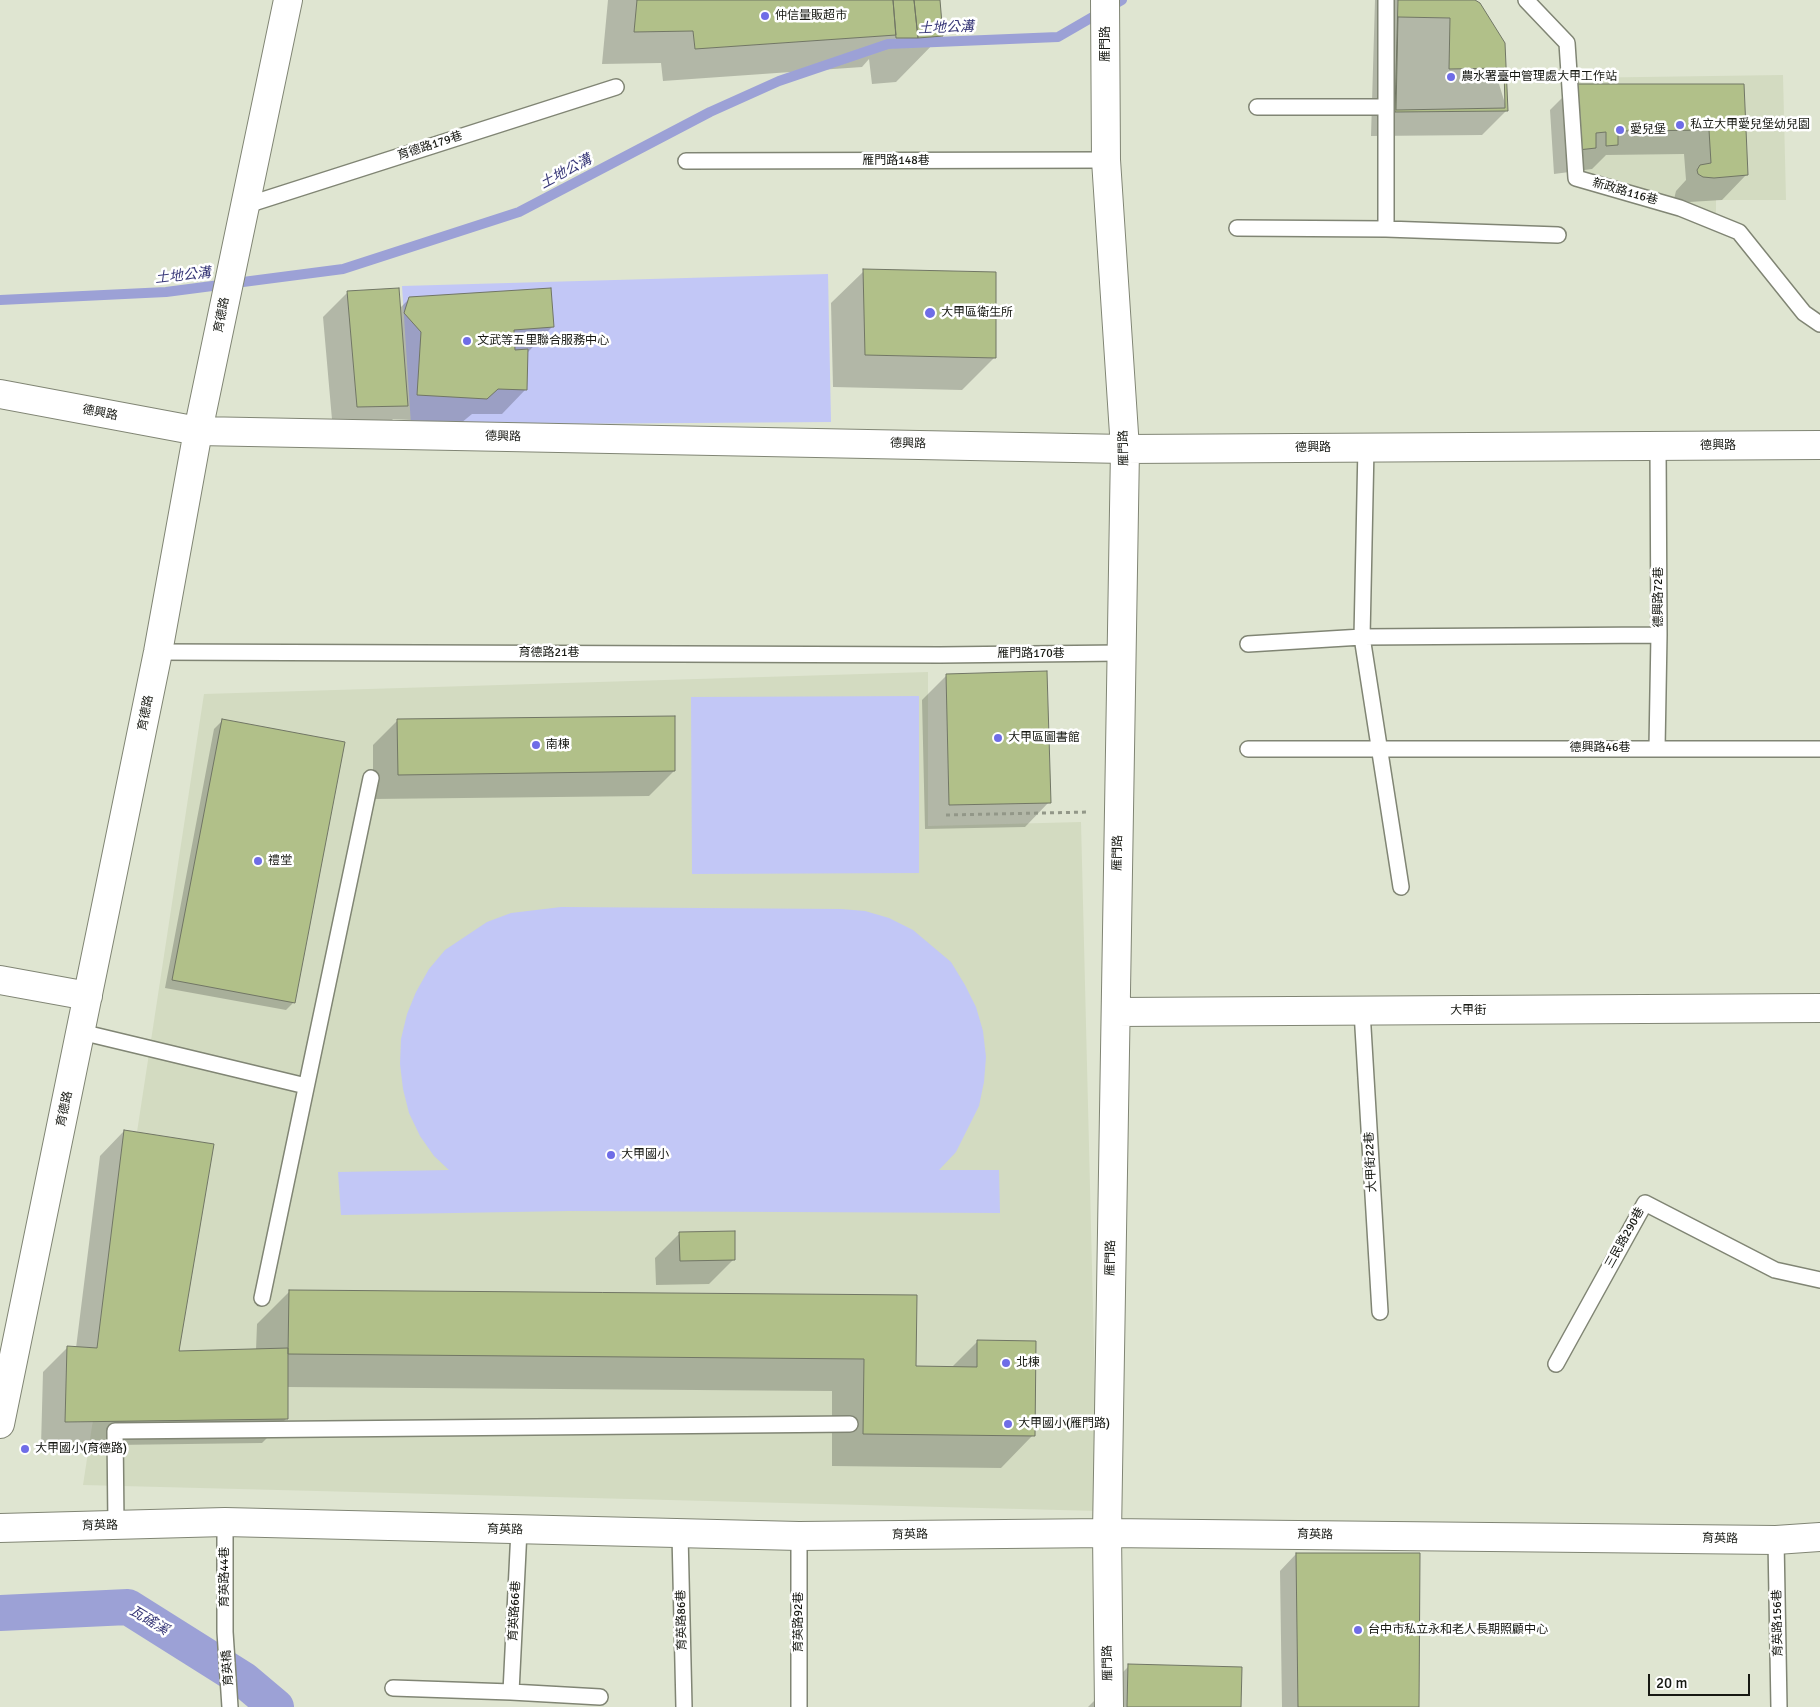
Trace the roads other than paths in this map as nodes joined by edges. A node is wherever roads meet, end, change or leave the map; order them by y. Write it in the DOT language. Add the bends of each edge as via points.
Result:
graph roads {
  1 [pos="288,0"];
  2 [pos="1105,0"];
  3 [pos="1386,0"];
  4 [pos="1526,0"];
  5 [pos="616,86"];
  6 [pos="1257,107"];
  7 [pos="1386,107"];
  8 [pos="1106,160"];
  9 [pos="686,161"];
  10 [pos="244,206"];
  11 [pos="1237,228"];
  12 [pos="1386,229"];
  13 [pos="1558,236"];
  14 [pos="1820,324"];
  15 [pos="0,394"];
  16 [pos="198,431"];
  17 [pos="1820,445"];
  18 [pos="1658,446"];
  19 [pos="1366,447"];
  20 [pos="1125,448"];
  21 [pos="1659,635"];
  22 [pos="1362,637"];
  23 [pos="1248,644"];
  24 [pos="158,652"];
  25 [pos="1121,653"];
  26 [pos="940,654"];
  27 [pos="1380,748"];
  28 [pos="1657,748"];
  29 [pos="1248,749"];
  30 [pos="1820,749"];
  31 [pos="371,778"];
  32 [pos="1401,887"];
  33 [pos="0,980"];
  34 [pos="88,996"];
  35 [pos="1820,1008"];
  36 [pos="1362,1011"];
  37 [pos="1116,1012"];
  38 [pos="81,1032"];
  39 [pos="306,1086"];
  40 [pos="1820,1280"];
  41 [pos="262,1298"];
  42 [pos="1380,1312"];
  43 [pos="1556,1364"];
  44 [pos="0,1424"];
  45 [pos="850,1424"];
  46 [pos="225,1522"];
  47 [pos="116,1526"];
  48 [pos="0,1528"];
  49 [pos="519,1530"];
  50 [pos="1107,1533"];
  51 [pos="680,1534"];
  52 [pos="799,1536"];
  53 [pos="1820,1538"];
  54 [pos="1776,1540"];
  55 [pos="225,1632"];
  56 [pos="393,1688"];
  57 [pos="510,1692"];
  58 [pos="600,1697"];
  59 [pos="230,1705"];
  60 [pos="684,1707"];
  61 [pos="799,1707"];
  62 [pos="1109,1707"];
  63 [pos="1779,1707"];
  1 -- 10 [label="street, 育德路"];
  2 -- 8 [label="street, 雁門路"];
  3 -- 7 [label="lane"];
  4 -- 14 [label="lane, 新政路116巷" via="1567,43 1576,178 1680,208 1739,232 1804,313"];
  5 -- 10 [label="lane, 育德路179巷"];
  6 -- 7 [label="lane"];
  7 -- 12 [label="lane"];
  8 -- 9 [label="lane, 雁門路148巷"];
  8 -- 20 [label="street, 雁門路"];
  10 -- 16 [label="street, 育德路"];
  11 -- 12 [label="lane"];
  12 -- 13 [label="lane"];
  15 -- 16 [label="street, 德興路"];
  16 -- 20 [label="street, 德興路"];
  16 -- 24 [label="street, 育德路"];
  17 -- 18 [label="street, 德興路"];
  18 -- 19 [label="street, 德興路"];
  18 -- 21 [label="lane, 德興路72巷"];
  19 -- 20 [label="street, 德興路"];
  19 -- 22 [label="lane"];
  20 -- 25 [label="street, 雁門路"];
  21 -- 22 [label="lane"];
  21 -- 28 [label="lane, 德興路72巷"];
  22 -- 23 [label="lane"];
  22 -- 27 [label="lane"];
  24 -- 26 [label="lane, 育德路21巷"];
  24 -- 34 [label="street, 育德路"];
  25 -- 26 [label="lane, 雁門路170巷"];
  25 -- 37 [label="street, 雁門路"];
  27 -- 28 [label="lane, 德興路46巷"];
  27 -- 29 [label="lane, 德興路46巷"];
  27 -- 32 [label="lane"];
  28 -- 30 [label="lane, 德興路46巷"];
  31 -- 39 [label="lane"];
  33 -- 34 [label="street"];
  34 -- 38 [label="street, 育德路"];
  35 -- 36 [label="street, 大甲街"];
  36 -- 37 [label="street, 大甲街"];
  36 -- 42 [label="lane, 大甲街22巷"];
  37 -- 50 [label="street, 雁門路"];
  38 -- 39 [label="lane"];
  38 -- 44 [label="street, 育德路"];
  39 -- 41 [label="lane"];
  40 -- 43 [label="lane, 三民路290巷" via="1774,1270 1645,1203"];
  45 -- 47 [label="lane" via="115,1431"];
  46 -- 47 [label="street, 育英路"];
  46 -- 49 [label="street, 育英路"];
  46 -- 55 [label="lane, 育英路44巷"];
  47 -- 48 [label="street, 育英路"];
  49 -- 51 [label="street, 育英路"];
  49 -- 57 [label="lane, 育英路66巷"];
  50 -- 52 [label="street, 育英路"];
  50 -- 54 [label="street, 育英路"];
  50 -- 62 [label="street, 雁門路"];
  51 -- 52 [label="street, 育英路"];
  51 -- 60 [label="lane, 育英路86巷"];
  52 -- 61 [label="lane, 育英路92巷"];
  53 -- 54 [label="street, 育英路"];
  54 -- 63 [label="lane, 育英路156巷"];
  55 -- 59 [label="lane, 育英橋"];
  56 -- 57 [label="lane"];
  57 -- 58 [label="lane"];
}
